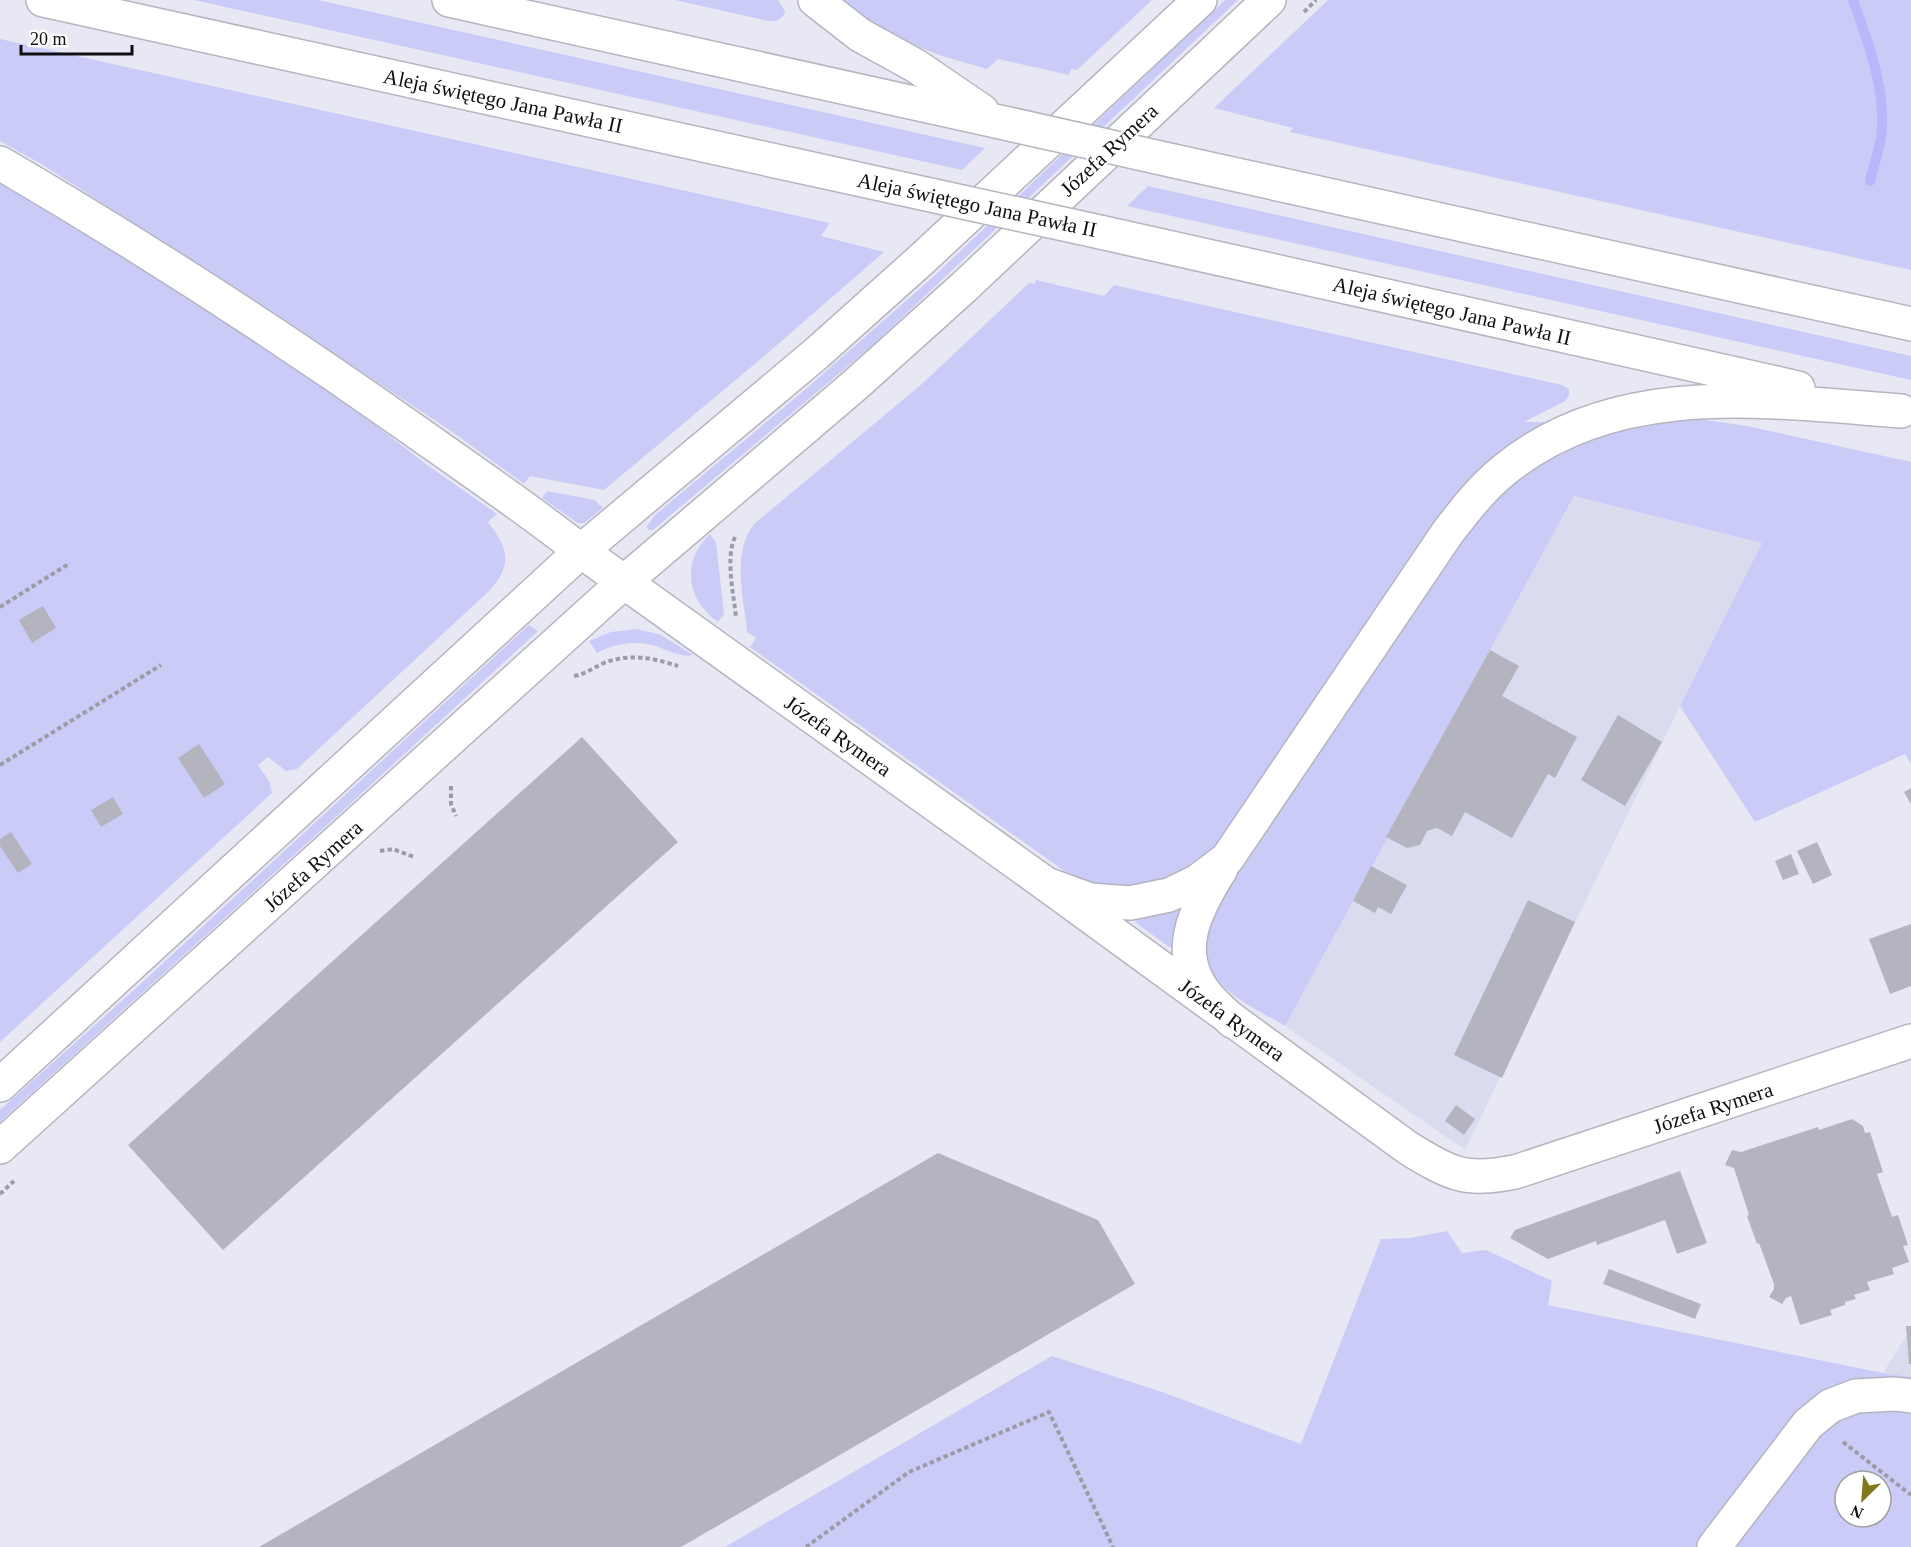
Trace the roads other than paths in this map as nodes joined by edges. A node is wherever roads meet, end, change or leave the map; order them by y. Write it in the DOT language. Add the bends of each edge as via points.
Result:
graph roads {
  1 [pos="43,0"];
  2 [pos="449,0"];
  3 [pos="815,0"];
  4 [pos="1269,0"];
  5 [pos="1197,2"];
  6 [pos="1004,123"];
  7 [pos="0,163"];
  8 [pos="1911,324"];
  9 [pos="1906,412"];
  10 [pos="581,551"];
  11 [pos="624,582"];
  12 [pos="1227,859"];
  13 [pos="1046,884"];
  14 [pos="1232,1021"];
  15 [pos="1911,1041"];
  16 [pos="0,1085"];
  17 [pos="0,1147"];
  18 [pos="1911,1396"];
  19 [pos="1714,1547"];
  1 -- 9 [label="main road, Aleja świętego Jana Pawła II, bridge"];
  2 -- 6 [label="main road"];
  3 -- 6 [label="main road" via="860,35"];
  4 -- 11 [label="main road, Józefa Rymera" via="964,287"];
  5 -- 10 [label="main road" via="817,353"];
  6 -- 8 [label="main road, bridge"];
  7 -- 10 [label="main road, Józefa Rymera" via="189,278 339,378"];
  9 -- 12 [label="main road" via="1776,402 1711,400 1661,404 1570,429 1529,451 1481,491 1448,531"];
  10 -- 11 [label="main road, Józefa Rymera"];
  10 -- 16 [label="main road"];
  11 -- 13 [label="main road, Józefa Rymera"];
  11 -- 17 [label="main road, Józefa Rymera"];
  12 -- 13 [label="main road" via="1198,881 1170,895 1130,903 1090,900"];
  12 -- 14 [label="main road" via="1201,901 1191,927 1188,954 1195,977 1208,997"];
  13 -- 14 [label="main road, Józefa Rymera"];
  14 -- 15 [label="main road, Józefa Rymera" via="1408,1148 1441,1168 1464,1176 1488,1178 1515,1173"];
  18 -- 19 [label="main road" via="1856,1396 1830,1406 1808,1424"];
}
